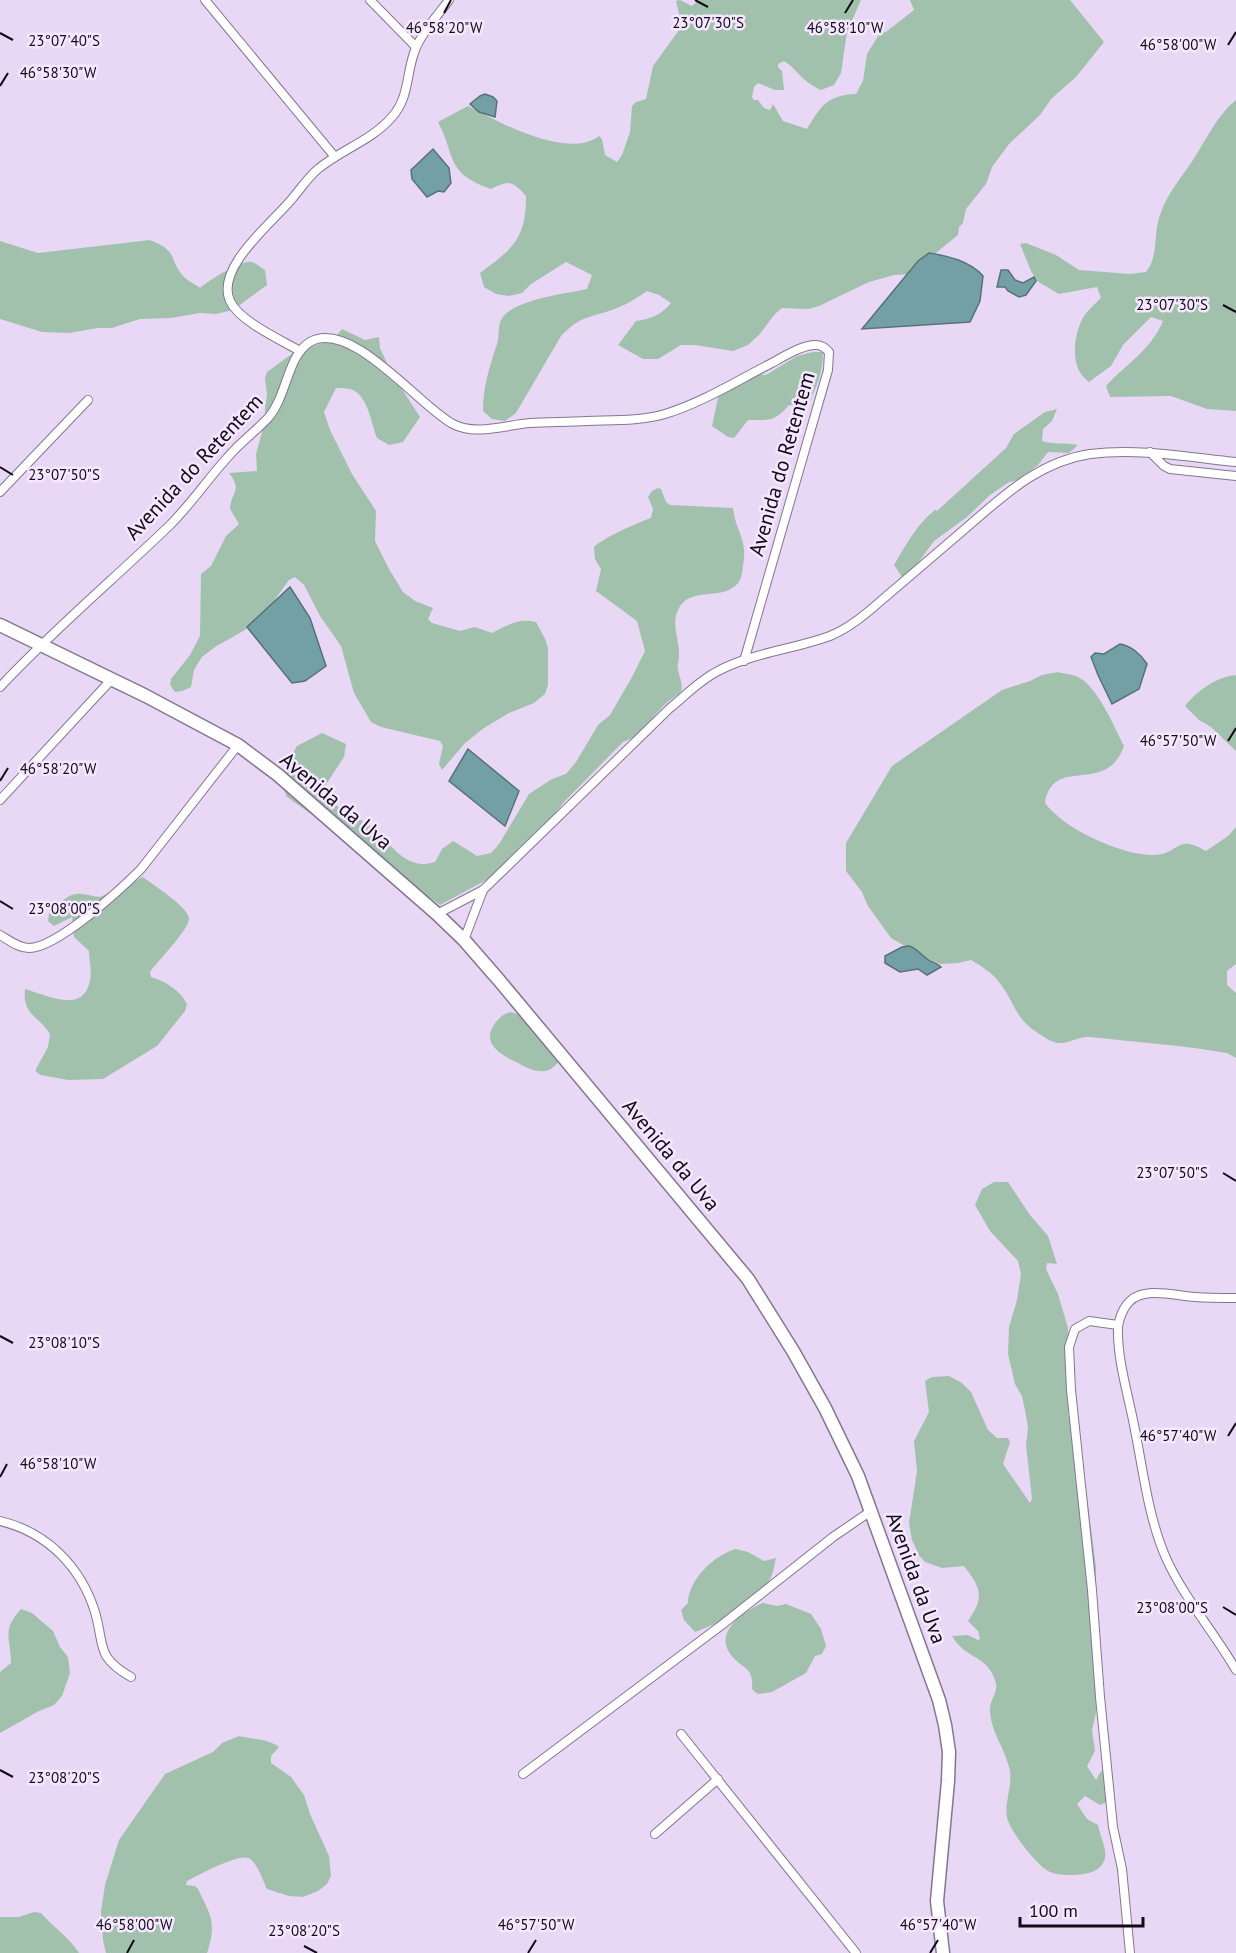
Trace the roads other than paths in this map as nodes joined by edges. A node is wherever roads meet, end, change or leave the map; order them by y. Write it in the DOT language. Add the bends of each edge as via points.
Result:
graph roads {
  1 [pos="205,0"];
  2 [pos="370,0"];
  3 [pos="449,0"];
  4 [pos="416,47"];
  5 [pos="335,157"];
  6 [pos="300,351"];
  7 [pos="88,400"];
  8 [pos="1150,452"];
  9 [pos="1236,462"];
  10 [pos="1236,476"];
  11 [pos="0,492"];
  12 [pos="0,625"];
  13 [pos="40,645"];
  14 [pos="744,661"];
  15 [pos="112,679"];
  16 [pos="0,687"];
  17 [pos="238,745"];
  18 [pos="0,800"];
  19 [pos="483,890"];
  20 [pos="437,914"];
  21 [pos="0,935"];
  22 [pos="464,940"];
  23 [pos="1236,1298"];
  24 [pos="1118,1325"];
  25 [pos="872,1512"];
  26 [pos="0,1521"];
  27 [pos="1236,1670"];
  28 [pos="130,1677"];
  29 [pos="681,1734"];
  30 [pos="523,1774"];
  31 [pos="718,1779"];
  32 [pos="655,1834"];
  33 [pos="856,1953"];
  34 [pos="943,1953"];
  35 [pos="1130,1953"];
  1 -- 5 [label="street"];
  2 -- 4 [label="street"];
  3 -- 4 [label="street"];
  4 -- 5 [label="street" via="402,105 380,130"];
  5 -- 6 [label="street" via="315,171 249,245 238,258 229,280 229,300 235,309"];
  6 -- 13 [label="street, Avenida do Retentem" via="269,418 233,451 172,524"];
  6 -- 14 [label="street, Avenida do Retentem" via="319,338 349,343 450,423 470,430 659,415 792,352 824,346 829,352 828,370"];
  7 -- 11 [label="street"];
  8 -- 9 [label="street"];
  8 -- 10 [label="street" via="1170,469"];
  8 -- 14 [label="street" via="1089,454 1041,469 1002,497 847,628"];
  12 -- 13 [label="main road, Avenida da Uva"];
  13 -- 15 [label="main road, Avenida da Uva"];
  13 -- 16 [label="street, Avenida do Retentem"];
  14 -- 19 [label="street" via="719,670 670,708"];
  15 -- 17 [label="main road, Avenida da Uva"];
  15 -- 18 [label="street"];
  17 -- 20 [label="main road, Avenida da Uva"];
  17 -- 21 [label="street" via="127,883 45,944 27,948"];
  19 -- 20 [label="street"];
  19 -- 22 [label="street"];
  20 -- 22 [label="main road, Avenida da Uva"];
  22 -- 25 [label="main road, Avenida da Uva" via="748,1279 825,1408"];
  23 -- 24 [label="street" via="1153,1293 1138,1296 1129,1301"];
  24 -- 27 [label="street" via="1122,1368 1160,1542 1182,1587"];
  24 -- 35 [label="street" via="1089,1321 1075,1329 1069,1347 1113,1827 1122,1869"];
  25 -- 30 [label="street" via="833,1537"];
  25 -- 34 [label="main road, Avenida da Uva" via="945,1725 948,1781 937,1902"];
  26 -- 28 [label="street" via="32,1534 70,1563 95,1612 105,1658"];
  29 -- 31 [label="street"];
  31 -- 32 [label="street"];
  31 -- 33 [label="street"];
}
